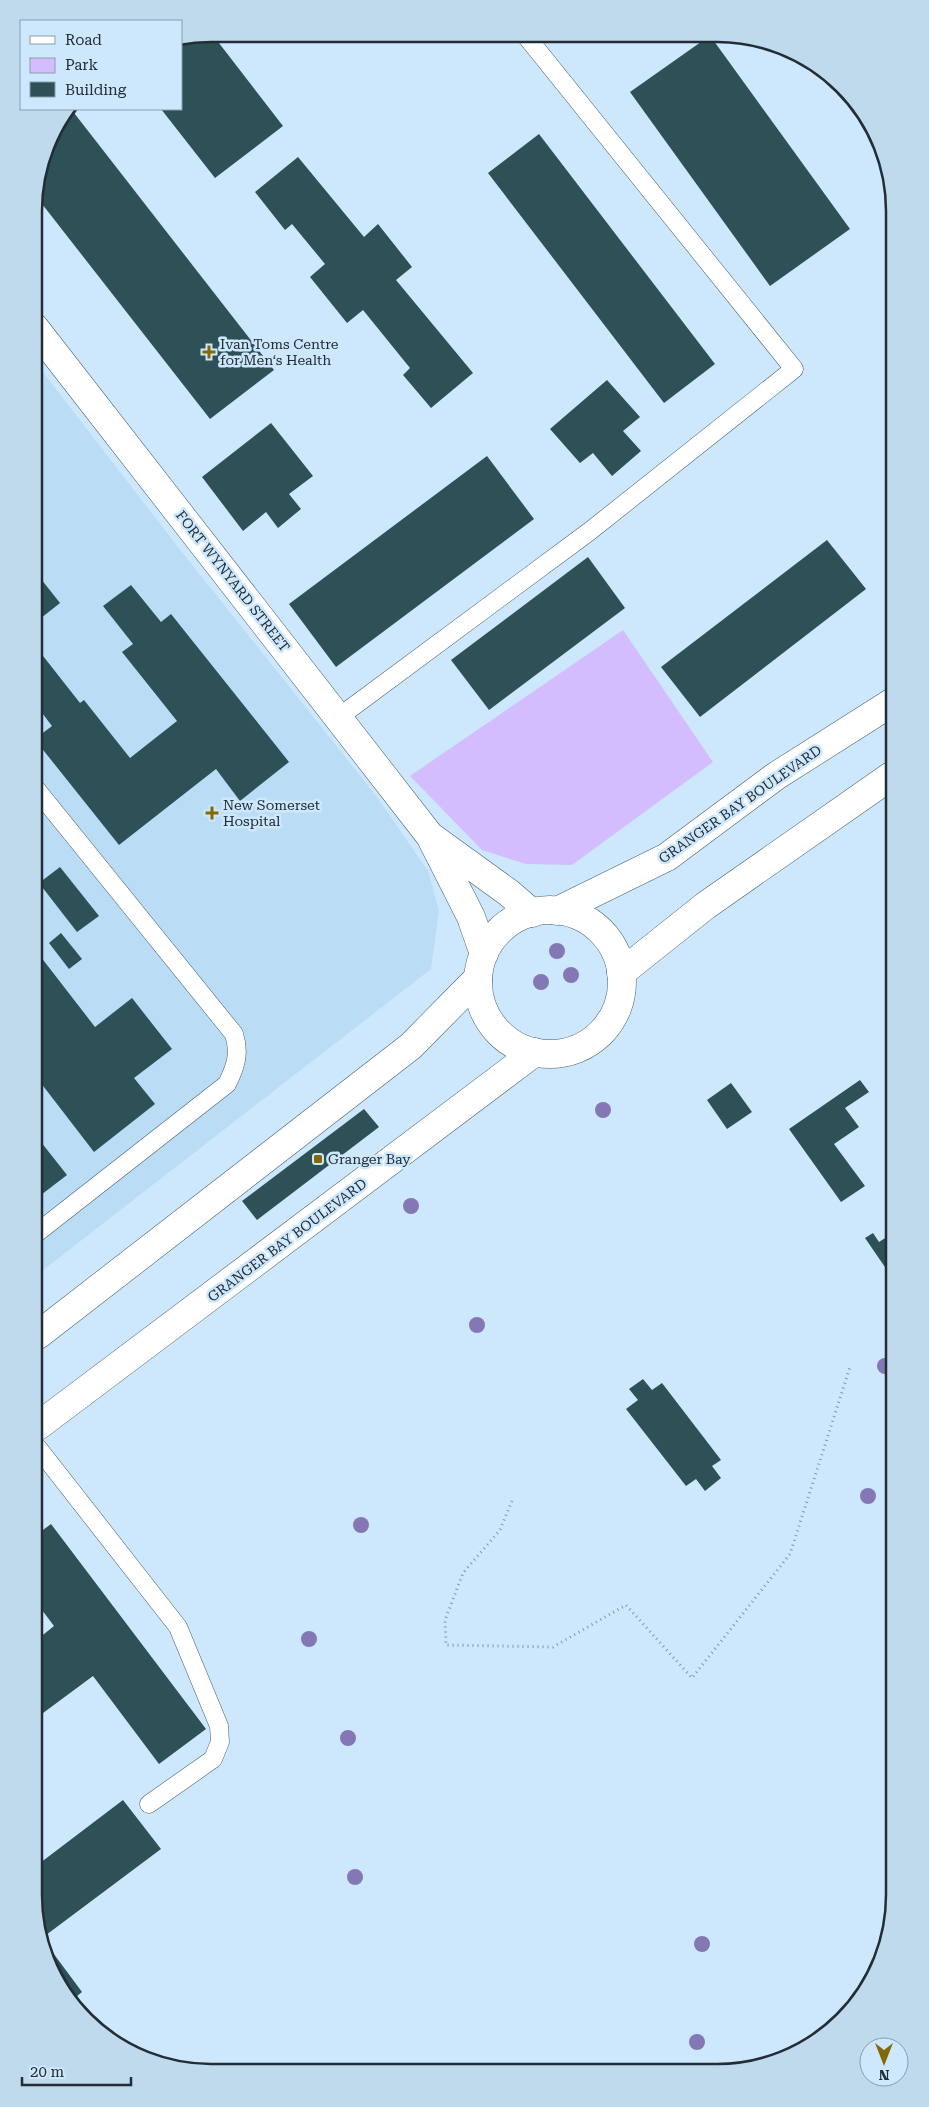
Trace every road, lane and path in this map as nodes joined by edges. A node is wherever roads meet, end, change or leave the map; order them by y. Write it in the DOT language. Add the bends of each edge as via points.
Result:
graph roads {
  1 [pos="531,42"];
  2 [pos="43,338"];
  3 [pos="886,706"];
  4 [pos="339,717"];
  5 [pos="886,779"];
  6 [pos="43,797"];
  7 [pos="430,836"];
  8 [pos="544,912"];
  9 [pos="481,966"];
  10 [pos="621,973"];
  11 [pos="535,1052"];
  12 [pos="42,1229"];
  13 [pos="42,1332"];
  14 [pos="850,1367"];
  15 [pos="42,1423"];
  16 [pos="42,1453"];
  17 [pos="512,1501"];
  18 [pos="149,1804"];
  1 -- 4 [label="lane" via="794,369 590,531"];
  2 -- 4 [label="street, FORT WYNYARD STREET"];
  3 -- 8 [label="street, GRANGER BAY BOULEVARD" via="776,776 667,858"];
  4 -- 7 [label="street, FORT WYNYARD STREET"];
  5 -- 10 [label="street" via="705,906"];
  6 -- 12 [label="lane" via="234,1034 238,1047 237,1060 227,1084"];
  7 -- 8 [label="street, FORT WYNYARD STREET" via="509,893"];
  7 -- 9 [label="street, FORT WYNYARD STREET" via="470,917"];
  8 -- 9 [label="street" via="522,916 504,926 491,940"];
  8 -- 10 [label="street" via="578,916 598,928 612,946"];
  9 -- 11 [label="street" via="481,1004 491,1023 510,1042"];
  9 -- 13 [label="street" via="412,1046"];
  10 -- 11 [label="street" via="615,1013 598,1035 574,1049 555,1054"];
  11 -- 15 [label="street, GRANGER BAY BOULEVARD"];
  14 -- 17 [label="path" via="790,1554 692,1678 626,1606 553,1647 446,1645 445,1620 463,1573 500,1530"];
  16 -- 18 [label="lane" via="178,1627 219,1726 220,1742 213,1759"];
}
